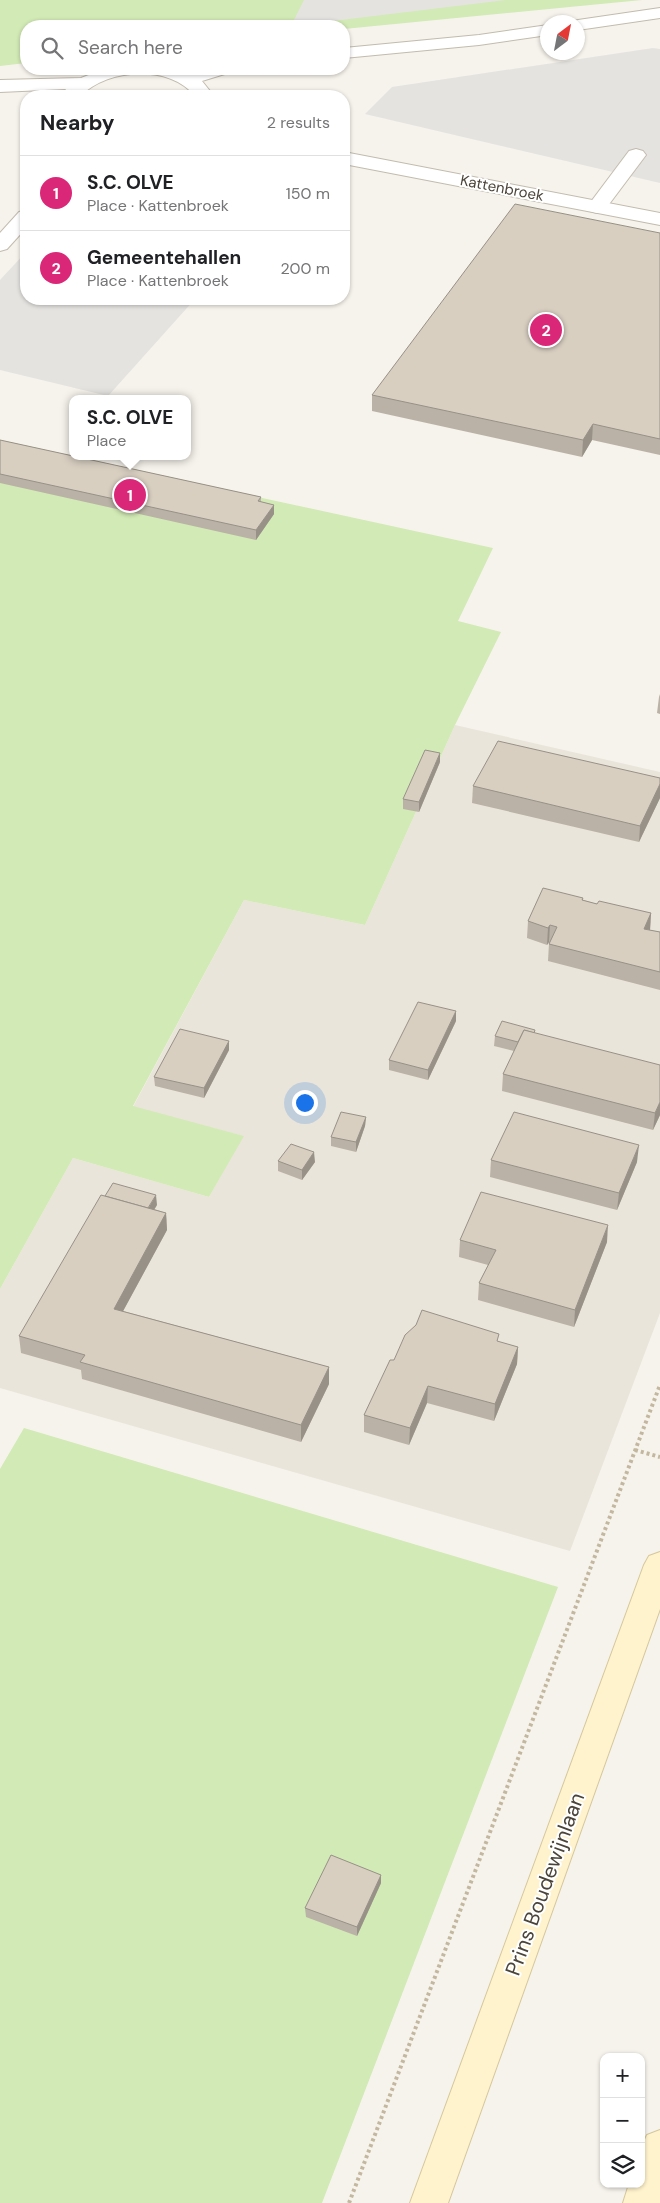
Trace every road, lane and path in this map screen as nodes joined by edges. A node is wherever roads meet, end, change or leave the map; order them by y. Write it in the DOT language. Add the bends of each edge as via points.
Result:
graph roads {
  1 [pos="660,13"];
  2 [pos="585,24"];
  3 [pos="540,31"];
  4 [pos="350,52"];
  5 [pos="103,75"];
  6 [pos="177,75"];
  7 [pos="202,75"];
  8 [pos="189,79"];
  9 [pos="0,86"];
  10 [pos="76,90"];
  11 [pos="201,90"];
  12 [pos="636,155"];
  13 [pos="350,159"];
  14 [pos="597,207"];
  15 [pos="660,219"];
  16 [pos="20,223"];
  17 [pos="0,245"];
  18 [pos="660,1385"];
  19 [pos="635,1450"];
  20 [pos="660,1457"];
  21 [pos="656,1586"];
  22 [pos="660,2147"];
  23 [pos="349,2203"];
  24 [pos="429,2203"];
  25 [pos="642,2203"];
  1 -- 2 [label="street"];
  3 -- 4 [label="street"];
  5 -- 10 [label="street"];
  6 -- 8 [label="street"];
  7 -- 8 [label="street"];
  8 -- 11 [label="street"];
  9 -- 10 [label="street"];
  12 -- 14 [label="street"];
  13 -- 14 [label="street, Kattenbroek"];
  14 -- 15 [label="street, Kattenbroek"];
  16 -- 17 [label="street"];
  18 -- 19 [label="path"];
  19 -- 20 [label="path"];
  19 -- 23 [label="path"];
  21 -- 24 [label="main road, Prins Boudewijnlaan"];
  22 -- 25 [label="main road"];
}
